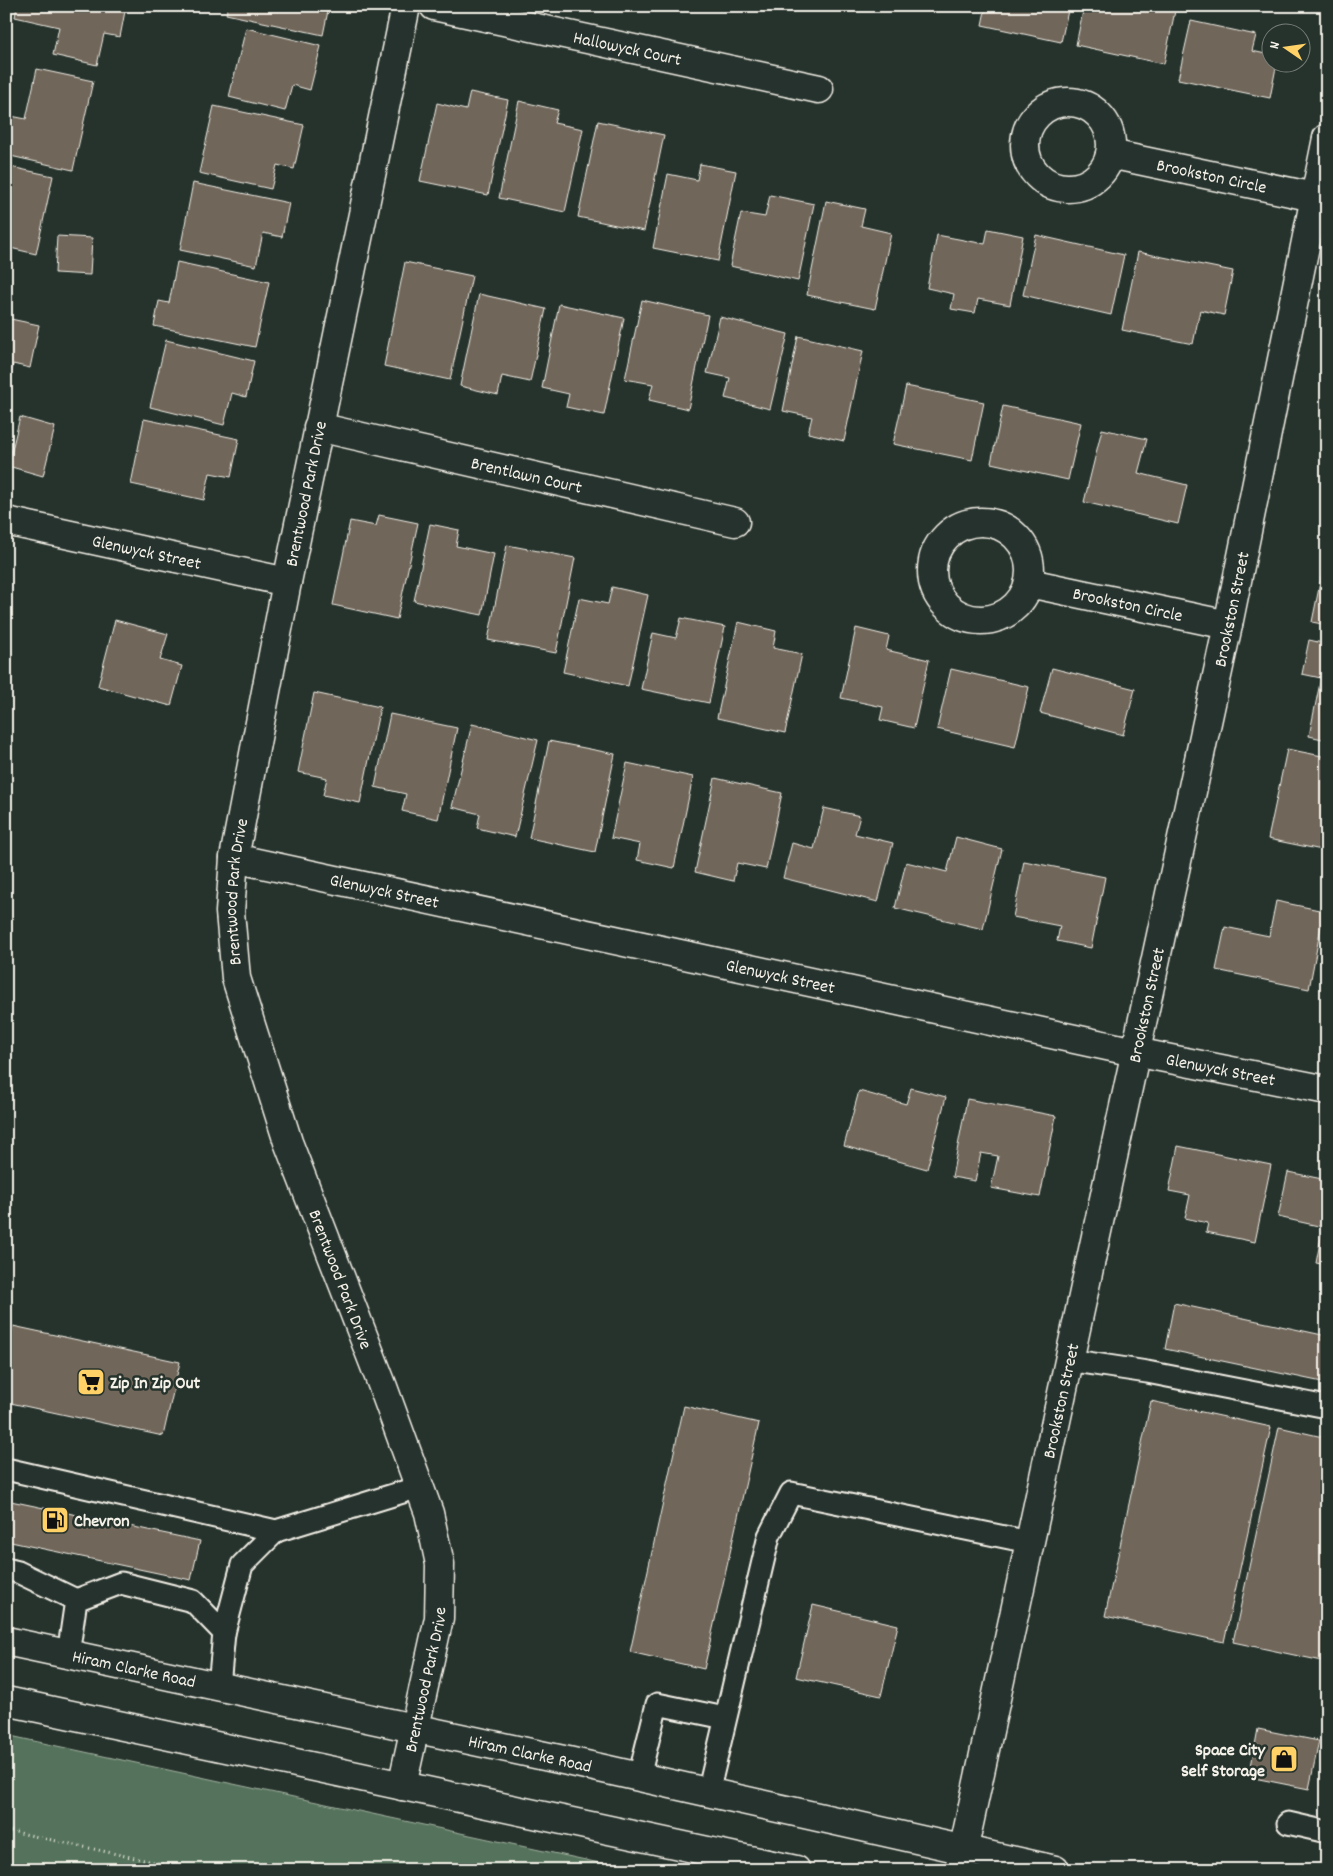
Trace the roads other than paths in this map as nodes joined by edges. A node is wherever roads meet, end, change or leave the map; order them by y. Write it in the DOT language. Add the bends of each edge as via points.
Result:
graph roads {
  1 [pos="406,6"];
  2 [pos="434,6"];
  3 [pos="819,89"];
  4 [pos="1327,138"];
  5 [pos="1110,154"];
  6 [pos="1314,197"];
  7 [pos="318,427"];
  8 [pos="6,521"];
  9 [pos="735,522"];
  10 [pos="287,582"];
  11 [pos="1029,583"];
  12 [pos="1228,625"];
  13 [pos="234,858"];
  14 [pos="1135,1052"];
  15 [pos="1327,1090"];
  16 [pos="1068,1360"];
  17 [pos="1327,1407"];
  18 [pos="6,1469"];
  19 [pos="420,1487"];
  20 [pos="276,1531"];
  21 [pos="1029,1542"];
  22 [pos="6,1569"];
  23 [pos="76,1600"];
  24 [pos="224,1633"];
  25 [pos="6,1641"];
  26 [pos="68,1655"];
  27 [pos="219,1686"];
  28 [pos="6,1701"];
  29 [pos="725,1718"];
  30 [pos="414,1728"];
  31 [pos="639,1777"];
  32 [pos="402,1786"];
  33 [pos="708,1793"];
  34 [pos="1288,1823"];
  35 [pos="1327,1832"];
  36 [pos="961,1860"];
  37 [pos="796,1870"];
  38 [pos="1054,1870"];
  1 -- 7 [label="street, Brentwood Park Drive"];
  2 -- 3 [label="street, Hallowyck Court"];
  4 -- 6 [label="street, Brookston Street"];
  5 -- 6 [label="street, Brookston Circle"];
  6 -- 12 [label="street, Brookston Street"];
  7 -- 9 [label="street, Brentlawn Court"];
  7 -- 10 [label="street, Brentwood Park Drive"];
  8 -- 10 [label="street, Glenwyck Street"];
  10 -- 13 [label="street, Brentwood Park Drive"];
  11 -- 12 [label="street, Brookston Circle"];
  12 -- 14 [label="street, Brookston Street"];
  13 -- 14 [label="street, Glenwyck Street"];
  13 -- 19 [label="street, Brentwood Park Drive" via="230,912 236,978 288,1142"];
  14 -- 15 [label="street, Glenwyck Street"];
  14 -- 16 [label="street, Brookston Street"];
  16 -- 17 [label="lane"];
  16 -- 21 [label="street, Brookston Street"];
  18 -- 20 [label="lane"];
  19 -- 20 [label="lane"];
  19 -- 30 [label="street, Brentwood Park Drive" via="440,1564 439,1618"];
  20 -- 24 [label="lane" via="242,1565"];
  21 -- 29 [label="lane" via="792,1493 769,1536"];
  21 -- 36 [label="street, Brookston Street"];
  22 -- 23 [label="lane"];
  23 -- 24 [label="lane" via="120,1583 193,1601"];
  23 -- 26 [label="lane"];
  24 -- 27 [label="lane"];
  25 -- 26 [label="street, Hiram Clarke Road"];
  26 -- 27 [label="street, Hiram Clarke Road"];
  27 -- 30 [label="street, Hiram Clarke Road"];
  28 -- 32 [label="street"];
  29 -- 31 [label="lane" via="658,1704"];
  29 -- 33 [label="lane"];
  30 -- 31 [label="street, Hiram Clarke Road"];
  30 -- 32 [label="street, Brentwood Park Drive"];
  31 -- 33 [label="street, Hiram Clarke Road"];
  32 -- 37 [label="street"];
  33 -- 36 [label="street, Hiram Clarke Road"];
  34 -- 35 [label="lane"];
  36 -- 38 [label="street, Hiram Clarke Road"];
}
